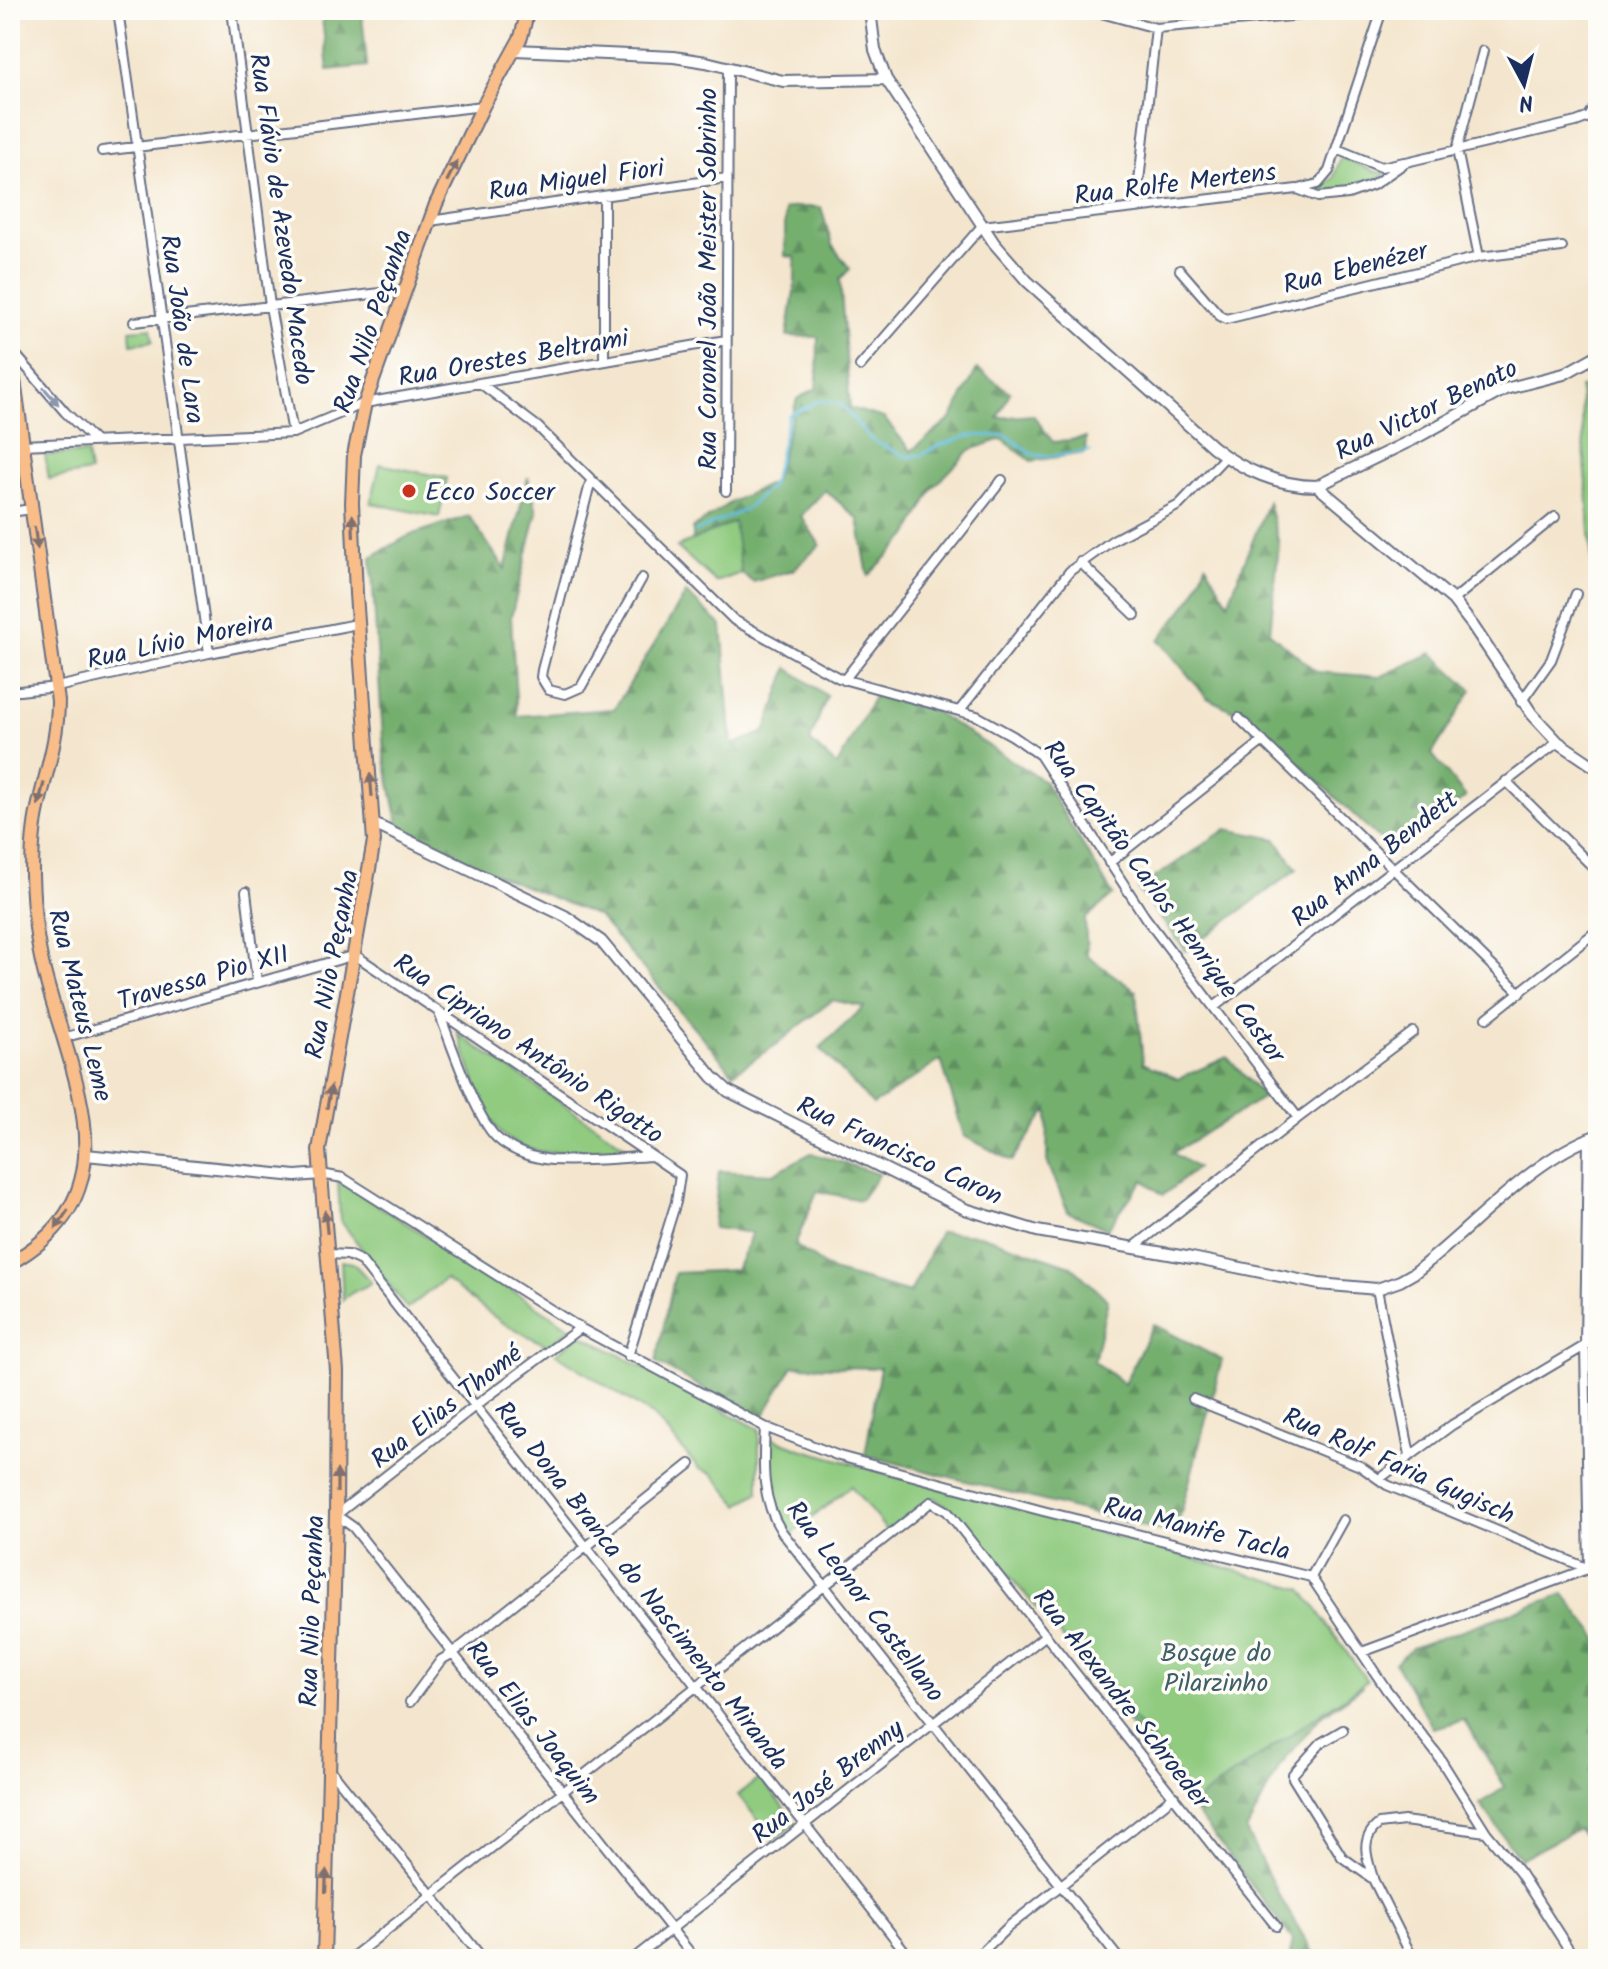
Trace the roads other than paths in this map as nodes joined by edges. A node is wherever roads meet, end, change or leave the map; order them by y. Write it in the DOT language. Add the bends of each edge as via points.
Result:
graph roads {
  1 [pos="118,10"];
  2 [pos="232,10"];
  3 [pos="528,10"];
  4 [pos="870,10"];
  5 [pos="1090,10"];
  6 [pos="1358,10"];
  7 [pos="1382,10"];
  8 [pos="1156,28"];
  9 [pos="515,50"];
  10 [pos="1483,51"];
  11 [pos="728,67"];
  12 [pos="886,79"];
  13 [pos="483,106"];
  14 [pos="1596,107"];
  15 [pos="248,134"];
  16 [pos="137,147"];
  17 [pos="1337,149"];
  18 [pos="1457,150"];
  19 [pos="102,151"];
  20 [pos="1406,162"];
  21 [pos="727,178"];
  22 [pos="1297,189"];
  23 [pos="604,196"];
  24 [pos="1136,208"];
  25 [pos="430,221"];
  26 [pos="982,226"];
  27 [pos="1562,247"];
  28 [pos="1479,257"];
  29 [pos="1180,270"];
  30 [pos="406,290"];
  31 [pos="270,306"];
  32 [pos="162,319"];
  33 [pos="134,322"];
  34 [pos="726,340"];
  35 [pos="10,349"];
  36 [pos="1598,355"];
  37 [pos="604,361"];
  38 [pos="860,366"];
  39 [pos="480,383"];
  40 [pos="365,403"];
  41 [pos="293,433"];
  42 [pos="179,439"];
  43 [pos="95,441"];
  44 [pos="23,445"];
  45 [pos="1225,457"];
  46 [pos="591,480"];
  47 [pos="1002,480"];
  48 [pos="1317,486"];
  49 [pos="726,491"];
  50 [pos="32,509"];
  51 [pos="10,512"];
  52 [pos="1555,517"];
  53 [pos="1080,562"];
  54 [pos="642,578"];
  55 [pos="1576,594"];
  56 [pos="1453,600"];
  57 [pos="1135,615"];
  58 [pos="357,624"];
  59 [pos="209,653"];
  60 [pos="844,680"];
  61 [pos="57,687"];
  62 [pos="10,692"];
  63 [pos="1521,702"];
  64 [pos="960,710"];
  65 [pos="1239,718"];
  66 [pos="1263,741"];
  67 [pos="1558,742"];
  68 [pos="1598,769"];
  69 [pos="1506,781"];
  70 [pos="374,824"];
  71 [pos="1109,863"];
  72 [pos="1393,869"];
  73 [pos="1598,872"];
  74 [pos="246,892"];
  75 [pos="1598,930"];
  76 [pos="355,955"];
  77 [pos="257,982"];
  78 [pos="1520,993"];
  79 [pos="1214,1007"];
  80 [pos="438,1011"];
  81 [pos="1487,1018"];
  82 [pos="1413,1032"];
  83 [pos="63,1038"];
  84 [pos="1298,1118"];
  85 [pos="1593,1136"];
  86 [pos="86,1155"];
  87 [pos="652,1156"];
  88 [pos="321,1174"];
  89 [pos="1134,1247"];
  90 [pos="329,1254"];
  91 [pos="10,1263"];
  92 [pos="1377,1289"];
  93 [pos="580,1328"];
  94 [pos="1598,1338"];
  95 [pos="1585,1346"];
  96 [pos="628,1356"];
  97 [pos="1193,1399"];
  98 [pos="475,1406"];
  99 [pos="765,1427"];
  100 [pos="1410,1455"];
  101 [pos="690,1464"];
  102 [pos="1379,1479"];
  103 [pos="336,1515"];
  104 [pos="1343,1520"];
  105 [pos="586,1547"];
  106 [pos="1593,1567"];
  107 [pos="1311,1577"];
  108 [pos="824,1586"];
  109 [pos="1046,1635"];
  110 [pos="1362,1652"];
  111 [pos="453,1653"];
  112 [pos="696,1686"];
  113 [pos="410,1702"];
  114 [pos="933,1723"];
  115 [pos="1343,1730"];
  116 [pos="329,1768"];
  117 [pos="563,1792"];
  118 [pos="1174,1796"];
  119 [pos="805,1824"];
  120 [pos="1486,1832"];
  121 [pos="1373,1879"];
  122 [pos="1061,1886"];
  123 [pos="431,1895"];
  124 [pos="1276,1926"];
  125 [pos="672,1929"];
  126 [pos="324,1959"];
  127 [pos="350,1959"];
  128 [pos="483,1959"];
  129 [pos="633,1959"];
  130 [pos="695,1959"];
  131 [pos="911,1959"];
  132 [pos="975,1959"];
  133 [pos="1119,1959"];
  134 [pos="1413,1959"];
  135 [pos="1575,1959"];
  1 -- 16 [label="street, Rua João de Lara"];
  2 -- 15 [label="street, Rua Flávio de Azevedo Macedo"];
  3 -- 9 [label="main road, Rua Nilo Peçanha"];
  4 -- 12 [label="street" via="875,50"];
  5 -- 8 [label="street"];
  6 -- 8 [label="street"];
  7 -- 17 [label="street"];
  8 -- 24 [label="street"];
  9 -- 11 [label="street" via="674,57"];
  9 -- 13 [label="main road, Rua Nilo Peçanha"];
  10 -- 18 [label="street"];
  11 -- 12 [label="street" via="783,81"];
  11 -- 21 [label="street, Rua Coronel João Meister Sobrinho"];
  12 -- 26 [label="street"];
  13 -- 15 [label="street"];
  25 -- 13 [label="main road, Rua Nilo Peçanha, one-way"];
  14 -- 18 [label="street, Rua Rolfe Mertens" via="1576,122"];
  15 -- 16 [label="street"];
  15 -- 31 [label="street, Rua Flávio de Azevedo Macedo"];
  16 -- 19 [label="street"];
  16 -- 32 [label="street, Rua João de Lara"];
  17 -- 20 [label="street" via="1378,166"];
  17 -- 22 [label="street" via="1323,180"];
  18 -- 20 [label="street, Rua Rolfe Mertens"];
  18 -- 28 [label="street"];
  20 -- 22 [label="street, Rua Rolfe Mertens" via="1373,185 1348,194 1318,197"];
  21 -- 23 [label="street, Rua Miguel Fiori"];
  21 -- 34 [label="street, Rua Coronel João Meister Sobrinho"];
  22 -- 24 [label="street, Rua Rolfe Mertens"];
  23 -- 25 [label="street, Rua Miguel Fiori"];
  23 -- 37 [label="street"];
  24 -- 26 [label="street, Rua Rolfe Mertens"];
  25 -- 30 [label="main road, Rua Nilo Peçanha"];
  26 -- 38 [label="street"];
  26 -- 45 [label="street" via="1027,281"];
  27 -- 28 [label="street, Rua Ebenézer"];
  28 -- 29 [label="street, Rua Ebenézer" via="1226,319"];
  30 -- 31 [label="street"];
  30 -- 40 [label="main road, Rua Nilo Peçanha"];
  31 -- 32 [label="street"];
  31 -- 41 [label="street, Rua Flávio de Azevedo Macedo"];
  32 -- 33 [label="street"];
  32 -- 42 [label="street, Rua João de Lara"];
  34 -- 37 [label="street, Rua Orestes Beltrami"];
  34 -- 49 [label="street, Rua Coronel João Meister Sobrinho"];
  35 -- 43 [label="street, one-way"];
  35 -- 44 [label="main road, Rua Mateus Leme"];
  36 -- 48 [label="street, Rua Victor Benato" via="1564,374 1505,389"];
  37 -- 39 [label="street, Rua Orestes Beltrami"];
  39 -- 40 [label="street, Rua Orestes Beltrami"];
  39 -- 46 [label="street, Rua Capitão Carlos Henrique Castor" via="538,427"];
  40 -- 41 [label="street, Rua Orestes Beltrami"];
  58 -- 40 [label="main road, Rua Nilo Peçanha, one-way" via="354,455"];
  41 -- 42 [label="street, Rua Orestes Beltrami"];
  42 -- 43 [label="street, Rua Orestes Beltrami"];
  42 -- 59 [label="street, Rua João de Lara"];
  43 -- 44 [label="street, Rua Orestes Beltrami"];
  44 -- 50 [label="main road, Rua Mateus Leme"];
  45 -- 48 [label="street" via="1258,474"];
  45 -- 53 [label="street" via="1179,505"];
  46 -- 54 [label="street" via="542,670 549,690 565,694 581,687"];
  46 -- 60 [label="street, Rua Capitão Carlos Henrique Castor" via="734,620"];
  47 -- 60 [label="street"];
  48 -- 56 [label="street"];
  50 -- 51 [label="street"];
  50 -- 61 [label="main road, Rua Mateus Leme, one-way"];
  52 -- 56 [label="street"];
  53 -- 57 [label="street"];
  53 -- 64 [label="street"];
  55 -- 63 [label="street" via="1551,660"];
  56 -- 63 [label="street"];
  58 -- 59 [label="street, Rua Lívio Moreira"];
  70 -- 58 [label="main road, Rua Nilo Peçanha, one-way"];
  59 -- 61 [label="street, Rua Lívio Moreira"];
  60 -- 64 [label="street, Rua Capitão Carlos Henrique Castor"];
  61 -- 62 [label="street, Rua Lívio Moreira"];
  61 -- 83 [label="main road, Rua Mateus Leme, one-way" via="57,734 37,812 32,875 38,941"];
  63 -- 67 [label="street"];
  64 -- 71 [label="street, Rua Capitão Carlos Henrique Castor" via="995,725 1040,755"];
  65 -- 66 [label="street"];
  66 -- 71 [label="street"];
  66 -- 72 [label="street"];
  67 -- 68 [label="street"];
  67 -- 69 [label="street, Rua Anna Bendett"];
  69 -- 72 [label="street, Rua Anna Bendett"];
  69 -- 73 [label="street"];
  70 -- 76 [label="main road, Rua Nilo Peçanha"];
  70 -- 89 [label="street, Rua Francisco Caron" via="590,932 713,1077 742,1099 988,1218"];
  71 -- 79 [label="street, Rua Capitão Carlos Henrique Castor"];
  72 -- 78 [label="street"];
  72 -- 79 [label="street, Rua Anna Bendett"];
  74 -- 77 [label="street"];
  75 -- 78 [label="street"];
  76 -- 77 [label="street, Travessa Pio XII"];
  76 -- 80 [label="street, Rua Cipriano Antônio Rigotto"];
  88 -- 76 [label="main road, Rua Nilo Peçanha, one-way" via="320,1143"];
  77 -- 83 [label="street, Travessa Pio XII"];
  78 -- 81 [label="street"];
  79 -- 84 [label="street, Rua Capitão Carlos Henrique Castor"];
  80 -- 87 [label="street, Rua Cipriano Antônio Rigotto"];
  80 -- 87 [label="street" via="482,1116 508,1146 550,1160"];
  82 -- 84 [label="street"];
  83 -- 86 [label="main road, Rua Mateus Leme" via="85,1114"];
  84 -- 89 [label="street"];
  85 -- 92 [label="street, Rua Francisco Caron" via="1524,1181 1414,1273"];
  85 -- 95 [label="street"];
  86 -- 88 [label="street" via="296,1176"];
  86 -- 91 [label="main road, Rua Mateus Leme, one-way" via="66,1215 43,1242"];
  87 -- 96 [label="street, Rua Cipriano Antônio Rigotto" via="680,1175"];
  90 -- 88 [label="main road, Rua Nilo Peçanha, one-way"];
  88 -- 93 [label="street" via="343,1178"];
  89 -- 92 [label="street, Rua Francisco Caron" via="1319,1284"];
  90 -- 98 [label="street, Rua Dona Branca do Nascimento Miranda" via="361,1261"];
  103 -- 90 [label="main road, Rua Nilo Peçanha, one-way" via="337,1371"];
  92 -- 100 [label="street"];
  93 -- 96 [label="street"];
  93 -- 98 [label="street, Rua Elias Thomé"];
  94 -- 95 [label="street"];
  95 -- 100 [label="street"];
  95 -- 106 [label="street"];
  96 -- 99 [label="street"];
  97 -- 102 [label="street, Rua Rolf Faria Gugisch" via="1360,1466"];
  98 -- 103 [label="street, Rua Elias Thomé"];
  98 -- 105 [label="street, Rua Dona Branca do Nascimento Miranda"];
  99 -- 107 [label="street, Rua Manife Tacla" via="839,1456"];
  99 -- 108 [label="street, Rua Leonor Castellano" via="763,1474 769,1508"];
  100 -- 102 [label="street"];
  101 -- 105 [label="street"];
  102 -- 106 [label="street, Rua Rolf Faria Gugisch"];
  103 -- 111 [label="street, Rua Elias Joaquim" via="353,1527"];
  103 -- 116 [label="main road, Rua Nilo Peçanha"];
  104 -- 107 [label="street"];
  105 -- 111 [label="street"];
  105 -- 112 [label="street, Rua Dona Branca do Nascimento Miranda"];
  106 -- 110 [label="street"];
  107 -- 110 [label="street, Rua Manife Tacla"];
  108 -- 109 [label="street, Rua Alexandre Schroeder" via="931,1502 947,1511"];
  108 -- 112 [label="street"];
  108 -- 114 [label="street, Rua Leonor Castellano"];
  109 -- 114 [label="street, Rua José Brenny"];
  109 -- 118 [label="street, Rua Alexandre Schroeder"];
  110 -- 120 [label="street, Rua Manife Tacla"];
  111 -- 113 [label="street" via="441,1660"];
  111 -- 117 [label="street, Rua Elias Joaquim"];
  112 -- 117 [label="street"];
  112 -- 119 [label="street, Rua Dona Branca do Nascimento Miranda"];
  114 -- 119 [label="street, Rua José Brenny"];
  114 -- 122 [label="street, Rua Leonor Castellano"];
  115 -- 121 [label="street" via="1321,1743 1293,1778 1342,1857"];
  116 -- 123 [label="street"];
  126 -- 116 [label="main road, Rua Nilo Peçanha, one-way"];
  117 -- 123 [label="street"];
  117 -- 125 [label="street, Rua Elias Joaquim"];
  118 -- 122 [label="street"];
  118 -- 124 [label="street, Rua Alexandre Schroeder"];
  119 -- 125 [label="street, Rua José Brenny"];
  119 -- 131 [label="street, Rua Dona Branca do Nascimento Miranda"];
  120 -- 121 [label="street" via="1404,1821 1379,1824 1366,1839"];
  120 -- 135 [label="street, Rua Manife Tacla" via="1520,1873"];
  121 -- 134 [label="street"];
  122 -- 132 [label="street"];
  122 -- 133 [label="street, Rua Leonor Castellano"];
  123 -- 127 [label="street"];
  123 -- 128 [label="street"];
  125 -- 129 [label="street, Rua José Brenny"];
  125 -- 130 [label="street, Rua Elias Joaquim"];
}
